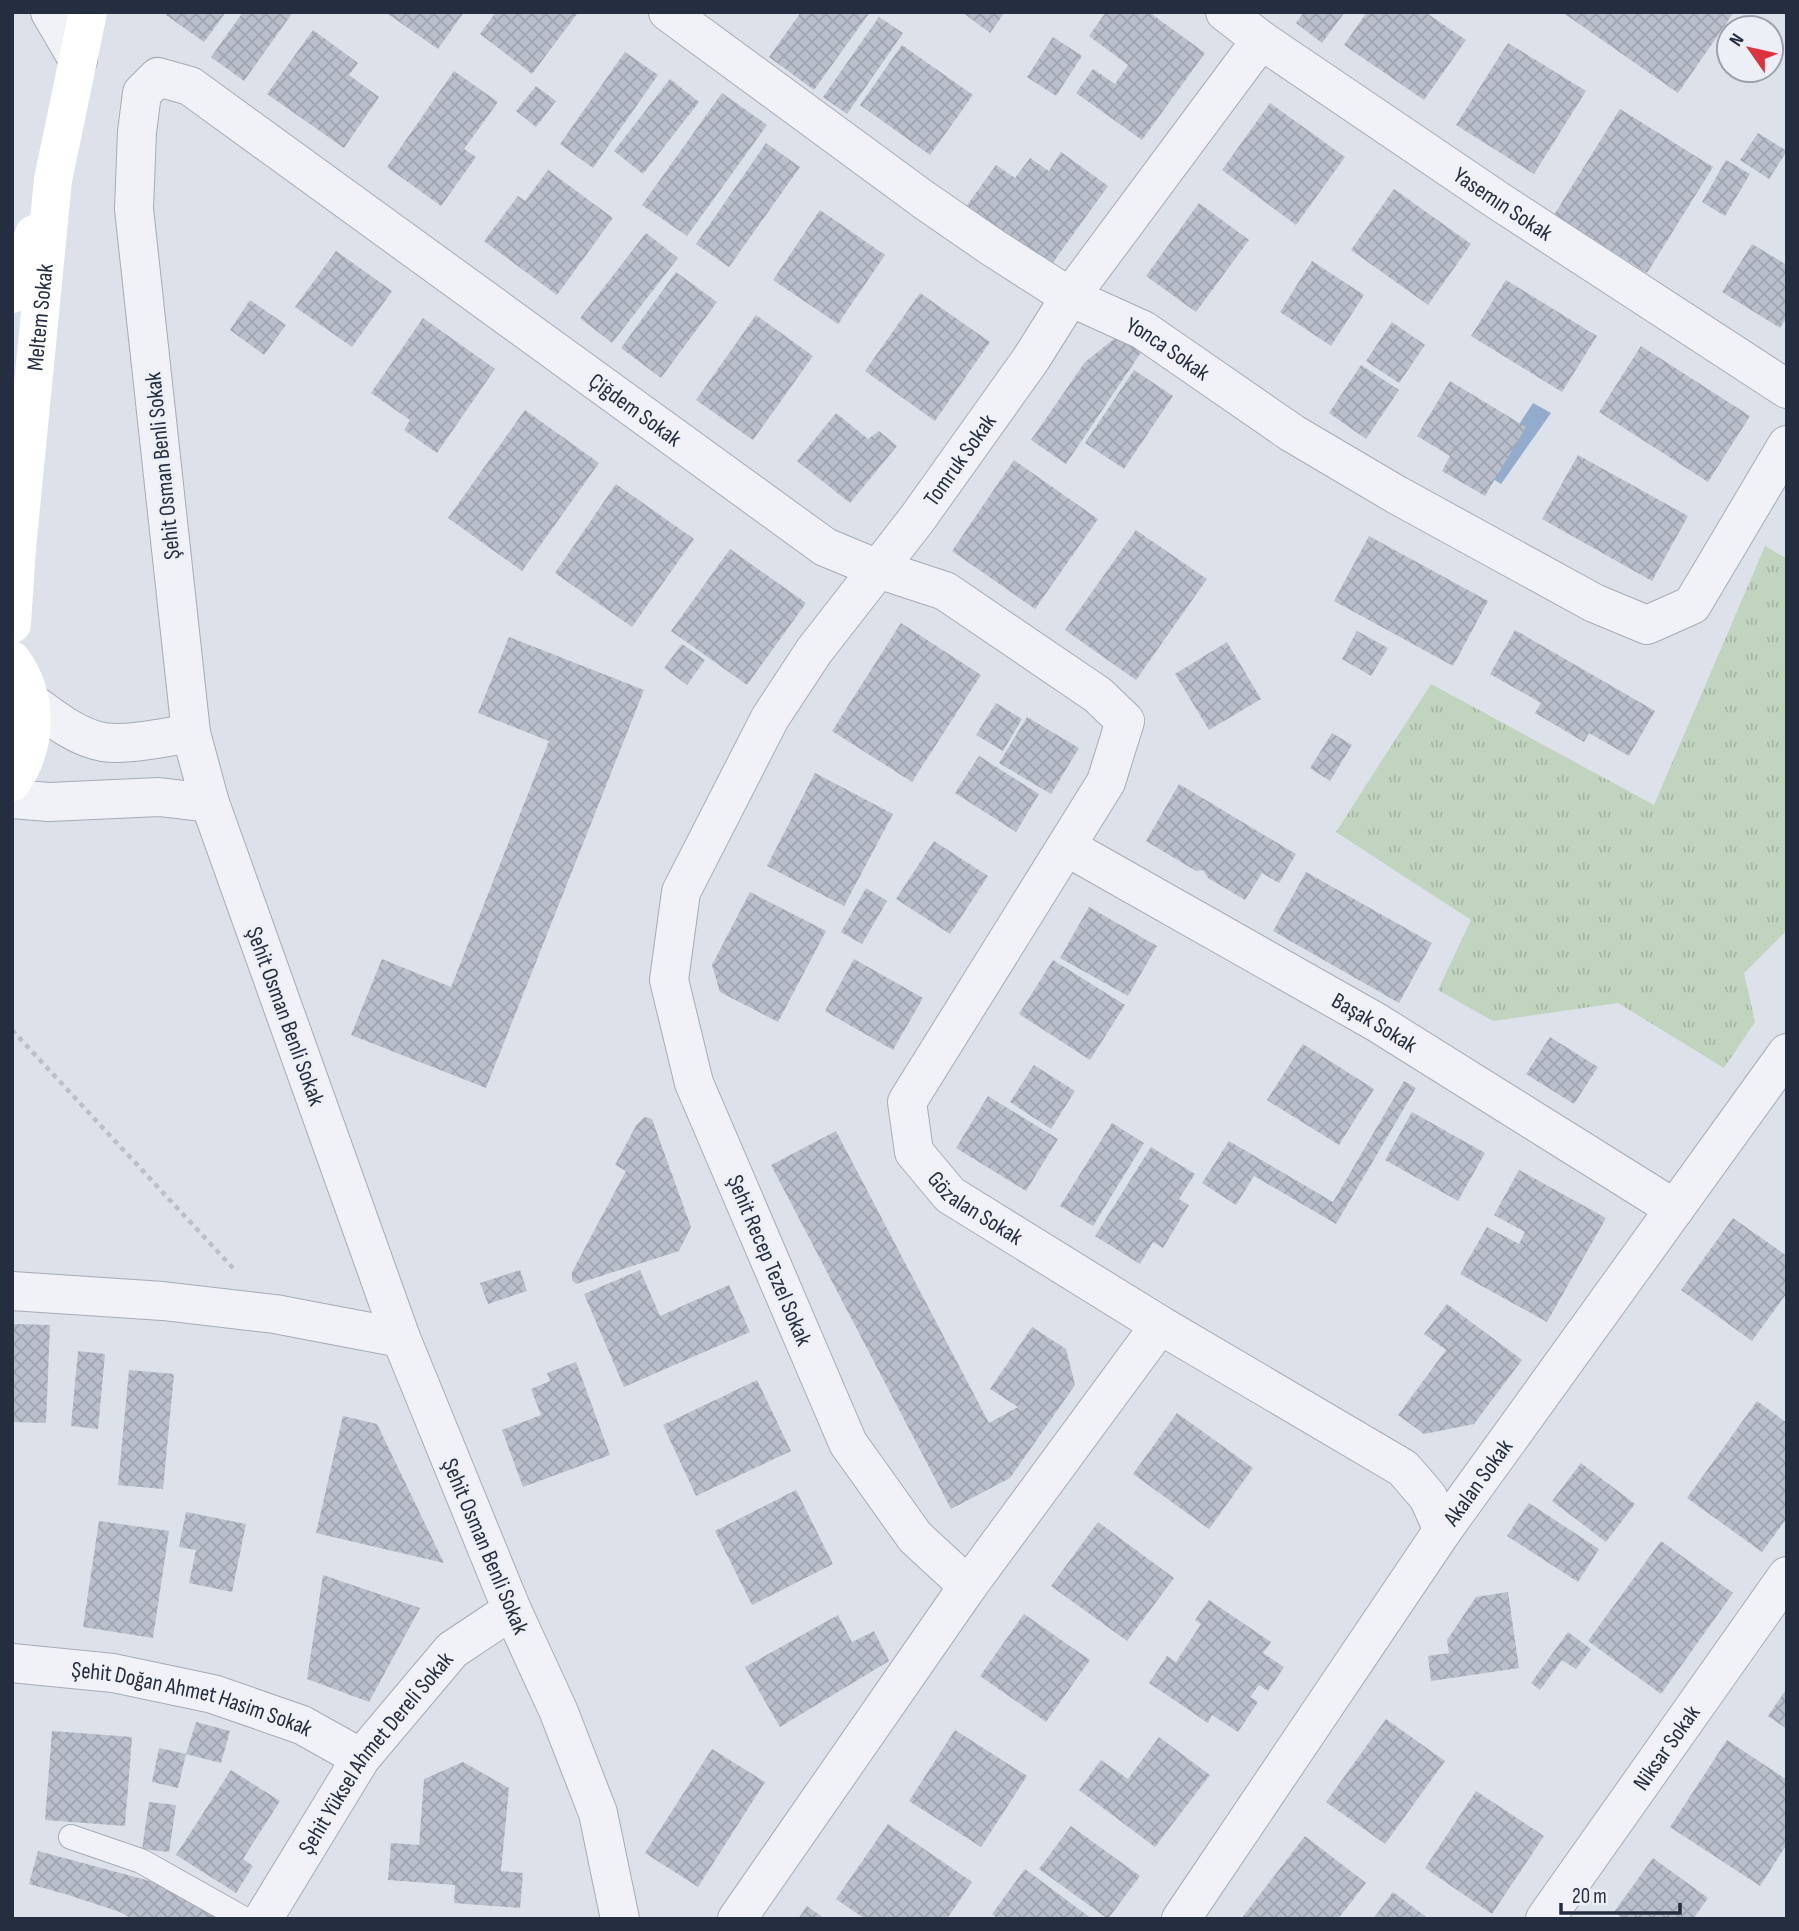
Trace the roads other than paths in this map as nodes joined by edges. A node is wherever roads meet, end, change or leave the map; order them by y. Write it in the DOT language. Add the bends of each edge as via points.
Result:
graph roads {
  1 [pos="50,12"];
  2 [pos="88,12"];
  3 [pos="668,12"];
  4 [pos="1225,12"];
  5 [pos="1261,40"];
  6 [pos="78,61"];
  7 [pos="158,77"];
  8 [pos="53,180"];
  9 [pos="12,294"];
  10 [pos="1070,296"];
  11 [pos="1787,389"];
  12 [pos="1787,445"];
  13 [pos="878,569"];
  14 [pos="12,624"];
  15 [pos="12,660"];
  16 [pos="31,702"];
  17 [pos="1125,721"];
  18 [pos="191,733"];
  19 [pos="12,782"];
  20 [pos="12,799"];
  21 [pos="210,803"];
  22 [pos="1067,846"];
  23 [pos="681,892"];
  24 [pos="1787,1053"];
  25 [pos="1675,1209"];
  26 [pos="12,1291"];
  27 [pos="1160,1325"];
  28 [pos="401,1338"];
  29 [pos="1443,1530"];
  30 [pos="1787,1576"];
  31 [pos="968,1586"];
  32 [pos="512,1610"];
  33 [pos="12,1663"];
  34 [pos="361,1758"];
  35 [pos="71,1837"];
  36 [pos="244,1919"];
  37 [pos="263,1919"];
  38 [pos="620,1919"];
  39 [pos="737,1919"];
  40 [pos="1181,1919"];
  41 [pos="1545,1919"];
  1 -- 6 [label="street"];
  2 -- 6 [label="main road, Meltem Sokak"];
  3 -- 10 [label="street, Yonca Sokak" via="936,208"];
  4 -- 5 [label="street, Yasemın Sokak"];
  5 -- 10 [label="street, Tomruk Sokak"];
  5 -- 11 [label="street, Yasemın Sokak"];
  6 -- 8 [label="main road, Meltem Sokak"];
  7 -- 13 [label="street, Çiğdem Sokak" via="191,86 825,547"];
  7 -- 18 [label="street, Şehit Osman Benli Sokak" via="142,93 134,209"];
  8 -- 9 [label="main road, Meltem Sokak"];
  8 -- 14 [label="main road, Meltem Sokak"];
  10 -- 12 [label="street, Yonca Sokak" via="1143,330 1292,433 1397,495 1594,603 1647,625 1692,605"];
  10 -- 13 [label="street, Tomruk Sokak" via="1031,359"];
  13 -- 17 [label="street, Çiğdem Sokak" via="945,591 1098,695"];
  13 -- 23 [label="street, Tomruk Sokak" via="814,651 770,718"];
  15 -- 16 [label="main road"];
  16 -- 18 [label="street" via="67,728 103,742"];
  16 -- 19 [label="main road" via="32,734 24,764"];
  17 -- 22 [label="street, Gözalan Sokak" via="1106,782"];
  18 -- 21 [label="street, Şehit Osman Benli Sokak"];
  20 -- 21 [label="street" via="49,802 159,797"];
  21 -- 28 [label="street, Şehit Osman Benli Sokak"];
  22 -- 25 [label="street, Başak Sokak" via="1376,1022"];
  22 -- 27 [label="street, Gözalan Sokak" via="907,1102 914,1152 950,1195"];
  23 -- 31 [label="street, Şehit Recep Tezel Sokak" via="670,980 694,1083 848,1443 915,1537"];
  24 -- 25 [label="street, Akalan Sokak"];
  25 -- 29 [label="street, Akalan Sokak"];
  26 -- 28 [label="street" via="275,1314"];
  27 -- 29 [label="street, Gözalan Sokak" via="1403,1468 1428,1497"];
  27 -- 31 [label="street"];
  28 -- 32 [label="street, Şehit Osman Benli Sokak"];
  29 -- 40 [label="street, Akalan Sokak"];
  30 -- 41 [label="street, Niksar Sokak"];
  31 -- 39 [label="street"];
  32 -- 34 [label="street, Şehit Yüksel Ahmet Dereli Sokak" via="452,1650"];
  32 -- 38 [label="street, Şehit Osman Benli Sokak" via="598,1813"];
  33 -- 34 [label="street, Şehit Doğan Ahmet Hasim Sokak" via="113,1673 213,1694 302,1725"];
  34 -- 37 [label="street, Şehit Yüksel Ahmet Dereli Sokak"];
  35 -- 36 [label="lane" via="141,1861"];
}
